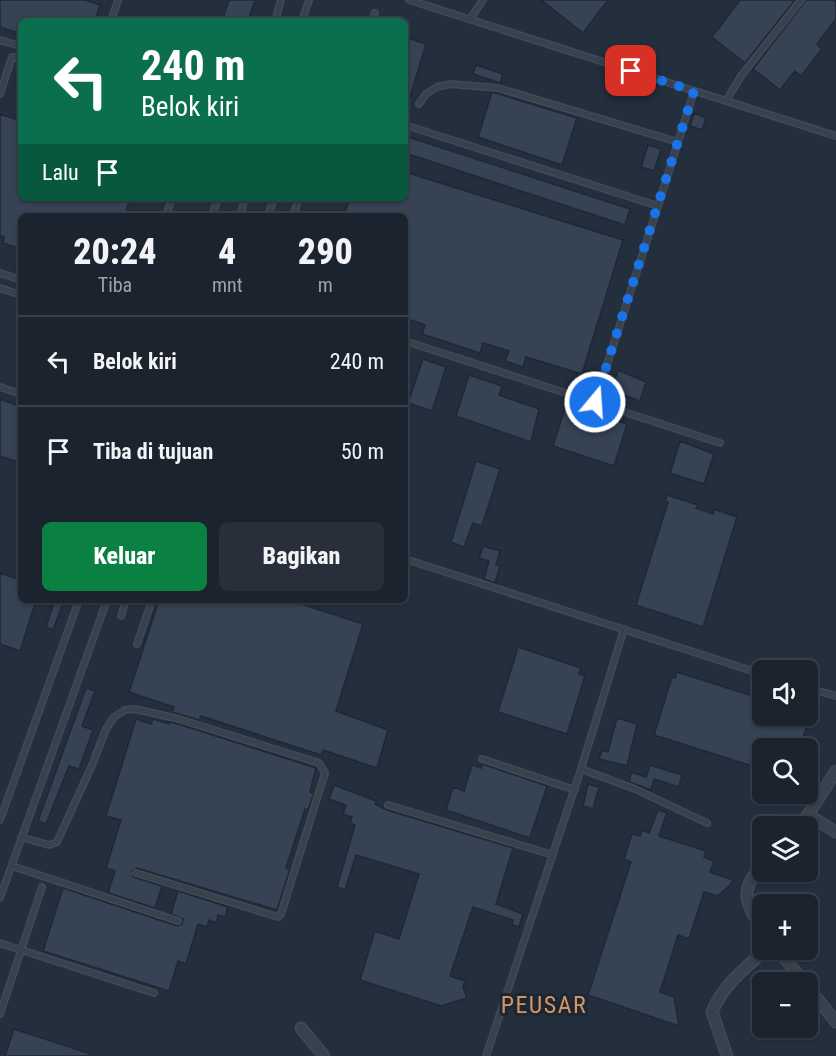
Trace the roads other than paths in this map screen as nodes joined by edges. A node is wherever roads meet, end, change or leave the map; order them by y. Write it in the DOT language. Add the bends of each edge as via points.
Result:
graph roads {
  1 [pos="118,0"];
  2 [pos="281,0"];
  3 [pos="309,0"];
  4 [pos="409,0"];
  5 [pos="483,0"];
  6 [pos="801,0"];
  7 [pos="375,13"];
  8 [pos="112,18"];
  9 [pos="276,18"];
  10 [pos="303,18"];
  11 [pos="373,18"];
  12 [pos="470,20"];
  13 [pos="0,40"];
  14 [pos="18,45"];
  15 [pos="12,57"];
  16 [pos="18,59"];
  17 [pos="694,91"];
  18 [pos="0,94"];
  19 [pos="726,101"];
  20 [pos="419,104"];
  21 [pos="408,126"];
  22 [pos="836,136"];
  23 [pos="678,142"];
  24 [pos="658,206"];
  25 [pos="0,273"];
  26 [pos="18,279"];
  27 [pos="0,288"];
  28 [pos="18,294"];
  29 [pos="408,342"];
  30 [pos="0,387"];
  31 [pos="18,393"];
  32 [pos="595,402"];
  33 [pos="720,443"];
  34 [pos="408,560"];
  35 [pos="78,603"];
  36 [pos="106,603"];
  37 [pos="125,603"];
  38 [pos="151,603"];
  39 [pos="121,616"];
  40 [pos="624,629"];
  41 [pos="137,644"];
  42 [pos="752,671"];
  43 [pos="818,691"];
  44 [pos="836,696"];
  45 [pos="482,759"];
  46 [pos="581,769"];
  47 [pos="836,771"];
  48 [pos="575,790"];
  49 [pos="388,805"];
  50 [pos="808,815"];
  51 [pos="0,820"];
  52 [pos="707,823"];
  53 [pos="836,832"];
  54 [pos="21,837"];
  55 [pos="553,855"];
  56 [pos="12,866"];
  57 [pos="136,873"];
  58 [pos="752,876"];
  59 [pos="42,886"];
  60 [pos="0,898"];
  61 [pos="752,911"];
  62 [pos="178,921"];
  63 [pos="0,943"];
  64 [pos="21,948"];
  65 [pos="755,960"];
  66 [pos="786,960"];
  67 [pos="796,972"];
  68 [pos="154,993"];
  69 [pos="818,999"];
  70 [pos="0,1014"];
  71 [pos="836,1022"];
  72 [pos="301,1028"];
  73 [pos="324,1056"];
  74 [pos="486,1056"];
  75 [pos="727,1056"];
  1 -- 8 [label="lane"];
  2 -- 9 [label="lane"];
  3 -- 10 [label="lane"];
  4 -- 12 [label="lane"];
  5 -- 12 [label="lane"];
  6 -- 19 [label="lane"];
  7 -- 11 [label="lane"];
  12 -- 17 [label="lane"];
  13 -- 14 [label="lane"];
  14 -- 15 [label="lane"];
  15 -- 16 [label="lane"];
  15 -- 18 [label="lane"];
  17 -- 19 [label="lane"];
  17 -- 23 [label="lane"];
  19 -- 22 [label="lane"];
  20 -- 23 [label="lane" via="426,94 450,84 498,88"];
  21 -- 24 [label="lane"];
  23 -- 24 [label="lane"];
  24 -- 32 [label="lane"];
  25 -- 26 [label="lane"];
  27 -- 28 [label="lane"];
  29 -- 32 [label="lane"];
  30 -- 31 [label="lane"];
  32 -- 33 [label="lane"];
  34 -- 40 [label="lane"];
  35 -- 51 [label="lane"];
  36 -- 54 [label="lane"];
  37 -- 39 [label="lane"];
  38 -- 41 [label="lane"];
  40 -- 42 [label="lane"];
  40 -- 46 [label="lane"];
  43 -- 44 [label="lane"];
  45 -- 48 [label="lane"];
  46 -- 48 [label="lane"];
  46 -- 52 [label="lane"];
  47 -- 50 [label="street"];
  48 -- 55 [label="lane"];
  49 -- 55 [label="lane"];
  50 -- 53 [label="street"];
  54 -- 56 [label="lane"];
  54 -- 57 [label="lane" via="49,845 57,842 106,729 125,710 179,719 319,763 324,769 326,773 278,917"];
  55 -- 74 [label="lane"];
  56 -- 60 [label="lane"];
  56 -- 62 [label="lane"];
  58 -- 61 [label="street" via="746,888"];
  59 -- 64 [label="lane"];
  63 -- 64 [label="lane"];
  64 -- 68 [label="lane"];
  64 -- 70 [label="lane"];
  65 -- 75 [label="street" via="732,980 712,1012"];
  66 -- 67 [label="street"];
  69 -- 71 [label="street"];
  72 -- 73 [label="street"];
}
